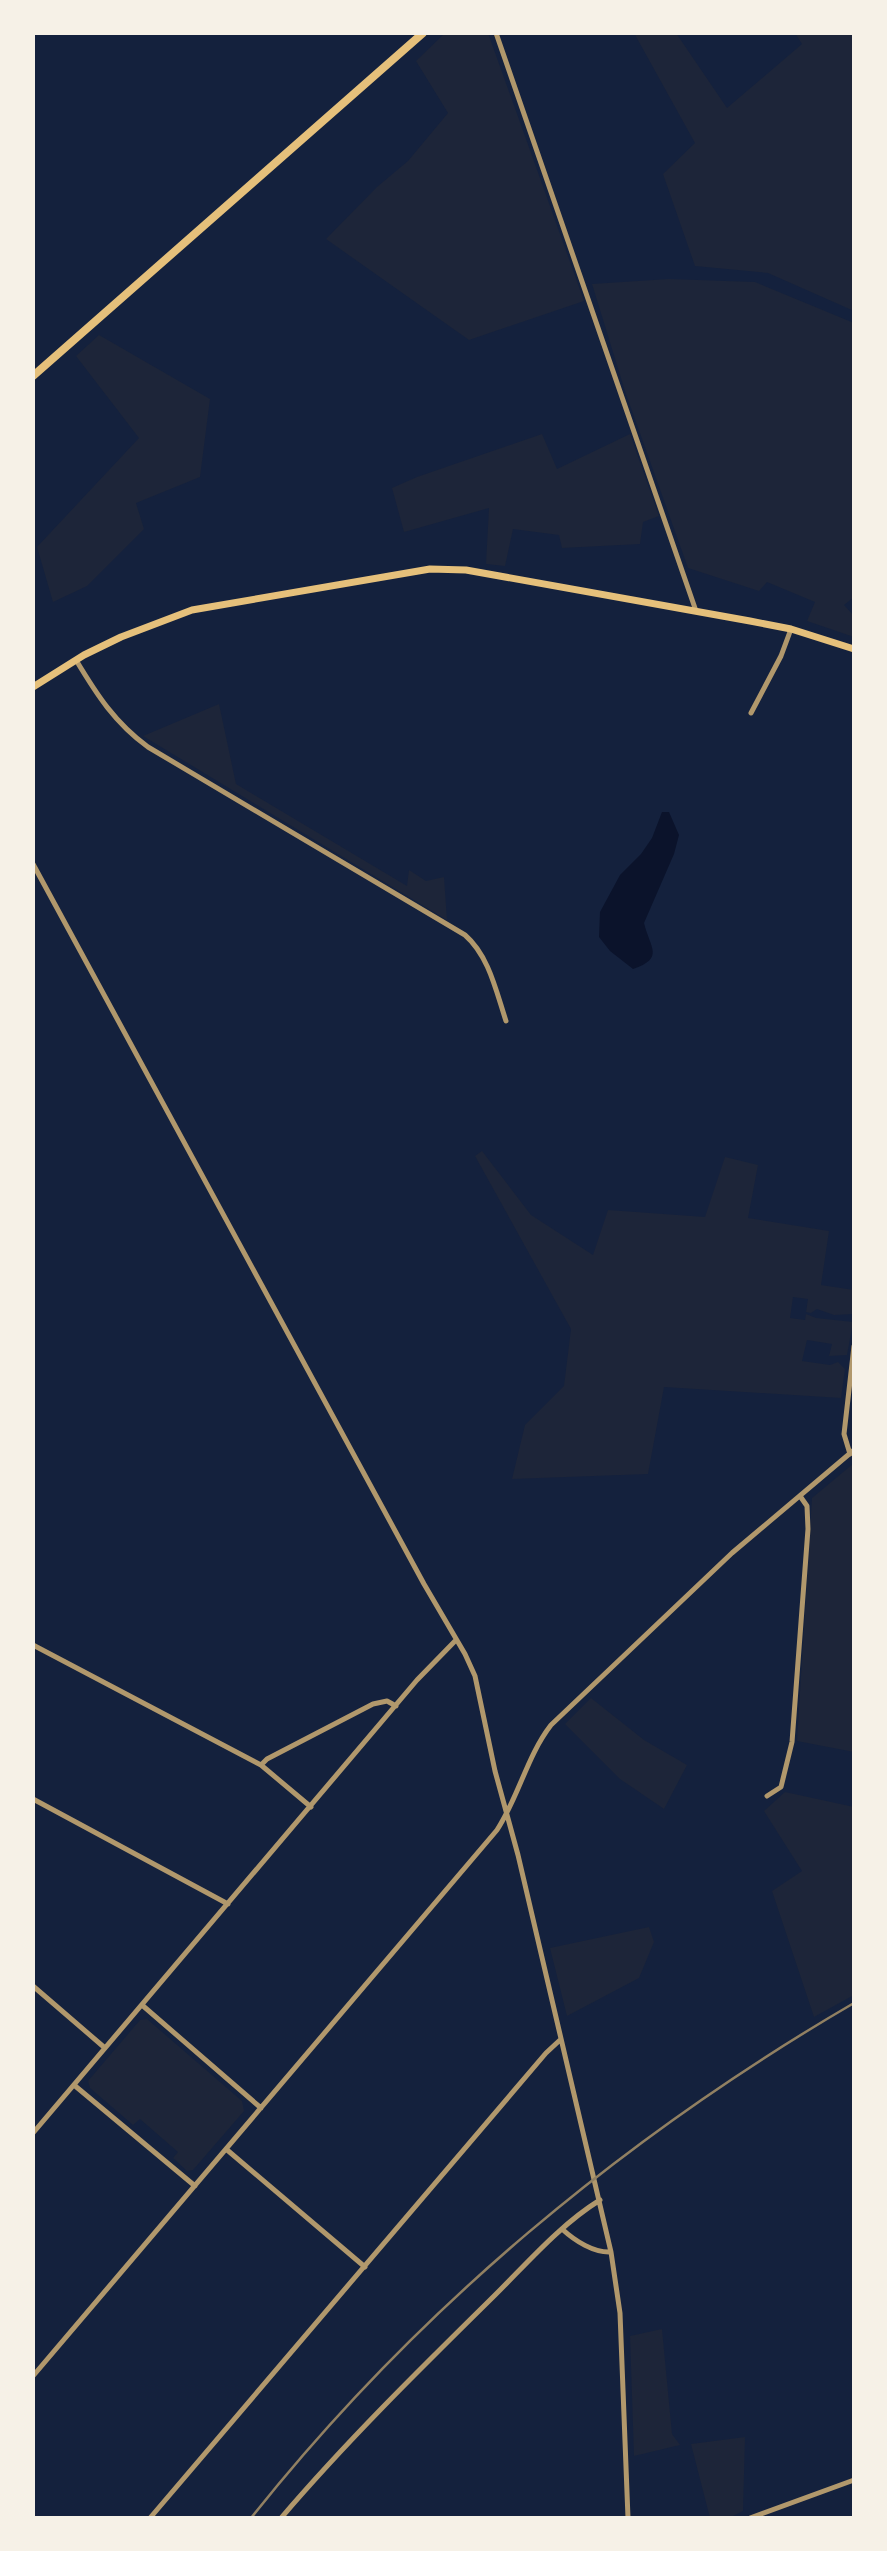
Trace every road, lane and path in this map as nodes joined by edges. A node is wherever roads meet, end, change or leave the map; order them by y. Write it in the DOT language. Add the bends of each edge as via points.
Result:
graph roads {
  1 [pos="423,33"];
  2 [pos="496,33"];
  3 [pos="33,376"];
  4 [pos="696,611"];
  5 [pos="791,629"];
  6 [pos="854,649"];
  7 [pos="76,660"];
  8 [pos="33,687"];
  9 [pos="751,713"];
  10 [pos="33,864"];
  11 [pos="506,1021"];
  12 [pos="854,1346"];
  13 [pos="852,1452"];
  14 [pos="800,1496"];
  15 [pos="456,1640"];
  16 [pos="33,1645"];
  17 [pos="396,1706"];
  18 [pos="261,1765"];
  19 [pos="767,1796"];
  20 [pos="33,1799"];
  21 [pos="311,1807"];
  22 [pos="506,1815"];
  23 [pos="228,1904"];
  24 [pos="33,1986"];
  25 [pos="142,2005"];
  26 [pos="560,2040"];
  27 [pos="105,2048"];
  28 [pos="74,2085"];
  29 [pos="261,2108"];
  30 [pos="33,2133"];
  31 [pos="226,2149"];
  32 [pos="195,2186"];
  33 [pos="600,2200"];
  34 [pos="562,2229"];
  35 [pos="611,2252"];
  36 [pos="365,2267"];
  37 [pos="33,2376"];
  38 [pos="854,2480"];
  39 [pos="150,2518"];
  40 [pos="281,2518"];
  41 [pos="628,2518"];
  42 [pos="750,2518"];
  1 -- 3 [label="main road"];
  2 -- 4 [label="street"];
  4 -- 5 [label="main road"];
  4 -- 7 [label="main road" via="466,570 430,569 192,610"];
  5 -- 6 [label="main road"];
  5 -- 9 [label="street"];
  7 -- 8 [label="main road"];
  7 -- 11 [label="street" via="111,715 148,747 465,934 483,956"];
  10 -- 15 [label="street"];
  12 -- 13 [label="street" via="844,1434"];
  13 -- 14 [label="street"];
  14 -- 19 [label="street" via="807,1506 808,1529 792,1742 782,1787"];
  14 -- 22 [label="street" via="722,1562 551,1725 540,1739"];
  15 -- 17 [label="street"];
  15 -- 22 [label="street" via="475,1676"];
  16 -- 18 [label="street"];
  17 -- 18 [label="street" via="387,1701 373,1704"];
  17 -- 21 [label="street"];
  18 -- 21 [label="street"];
  20 -- 23 [label="street"];
  21 -- 23 [label="street"];
  22 -- 26 [label="street"];
  22 -- 29 [label="street"];
  23 -- 25 [label="street"];
  24 -- 27 [label="street"];
  25 -- 27 [label="street"];
  25 -- 29 [label="street"];
  26 -- 33 [label="street"];
  26 -- 36 [label="street"];
  27 -- 28 [label="street"];
  28 -- 30 [label="street"];
  28 -- 32 [label="street"];
  29 -- 31 [label="street"];
  31 -- 32 [label="street"];
  31 -- 36 [label="street"];
  32 -- 37 [label="street"];
  33 -- 34 [label="street"];
  33 -- 35 [label="street"];
  34 -- 35 [label="street" via="600,2253"];
  34 -- 40 [label="street"];
  35 -- 41 [label="street" via="620,2313"];
  36 -- 39 [label="street"];
  38 -- 42 [label="street"];
}
